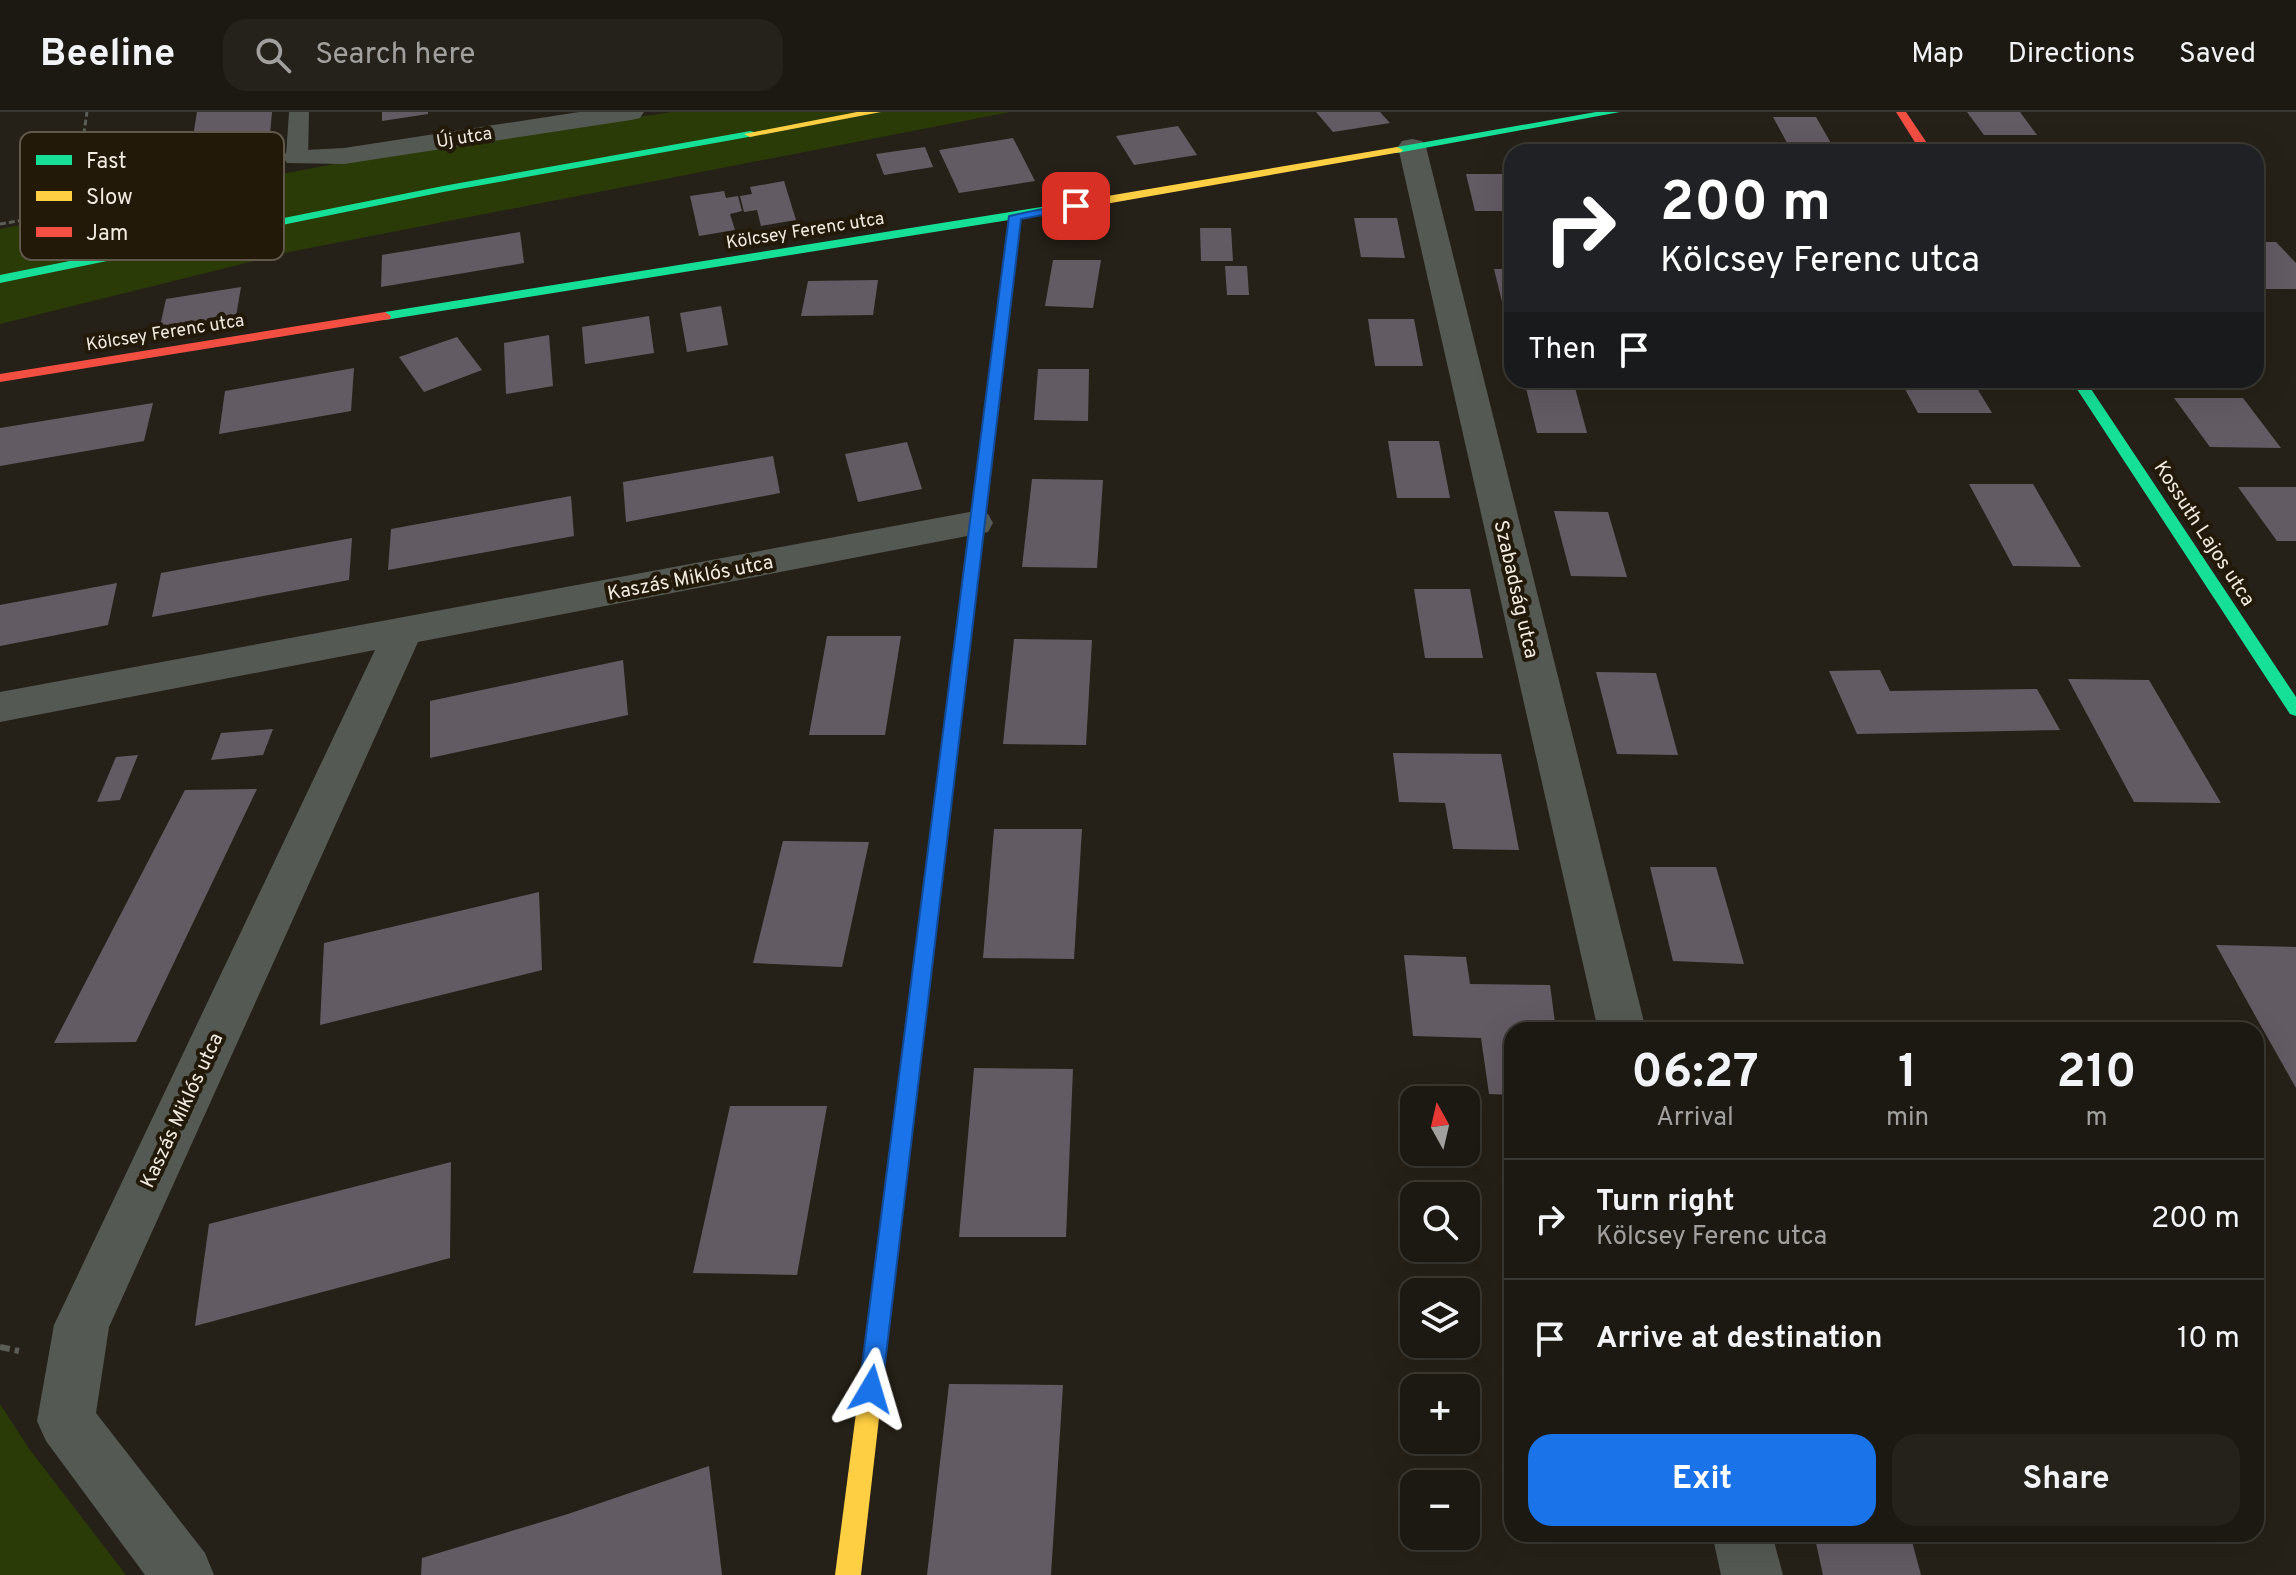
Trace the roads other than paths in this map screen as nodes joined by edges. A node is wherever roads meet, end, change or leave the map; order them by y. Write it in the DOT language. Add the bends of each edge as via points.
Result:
graph roads {
  1 [pos="299,112"];
  2 [pos="631,112"];
  3 [pos="876,112"];
  4 [pos="1615,112"];
  5 [pos="1901,112"];
  6 [pos="1922,144"];
  7 [pos="1412,147"];
  8 [pos="297,157"];
  9 [pos="1015,216"];
  10 [pos="284,221"];
  11 [pos="94,260"];
  12 [pos="0,279"];
  13 [pos="0,378"];
  14 [pos="2083,388"];
  15 [pos="975,523"];
  16 [pos="404,631"];
  17 [pos="0,707"];
  18 [pos="2296,710"];
  19 [pos="1620,1022"];
  20 [pos="1744,1542"];
  21 [pos="183,1575"];
  22 [pos="848,1575"];
  23 [pos="1752,1575"];
  1 -- 8 [label="lane"];
  2 -- 8 [label="street, Új utca" via="344,156"];
  3 -- 10 [label="street"];
  4 -- 7 [label="street, Kölcsey Ferenc utca"];
  5 -- 6 [label="street"];
  7 -- 9 [label="street, Kölcsey Ferenc utca"];
  7 -- 19 [label="street, Szabadság utca"];
  9 -- 13 [label="street, Kölcsey Ferenc utca"];
  9 -- 15 [label="street"];
  11 -- 12 [label="street"];
  14 -- 18 [label="street, Kossuth Lajos utca"];
  15 -- 16 [label="street, Kaszás Miklós utca"];
  15 -- 22 [label="street"];
  16 -- 17 [label="street, Kaszás Miklós utca"];
  16 -- 21 [label="street, Kaszás Miklós utca" via="82,1325 66,1421"];
  20 -- 23 [label="street"];
}
